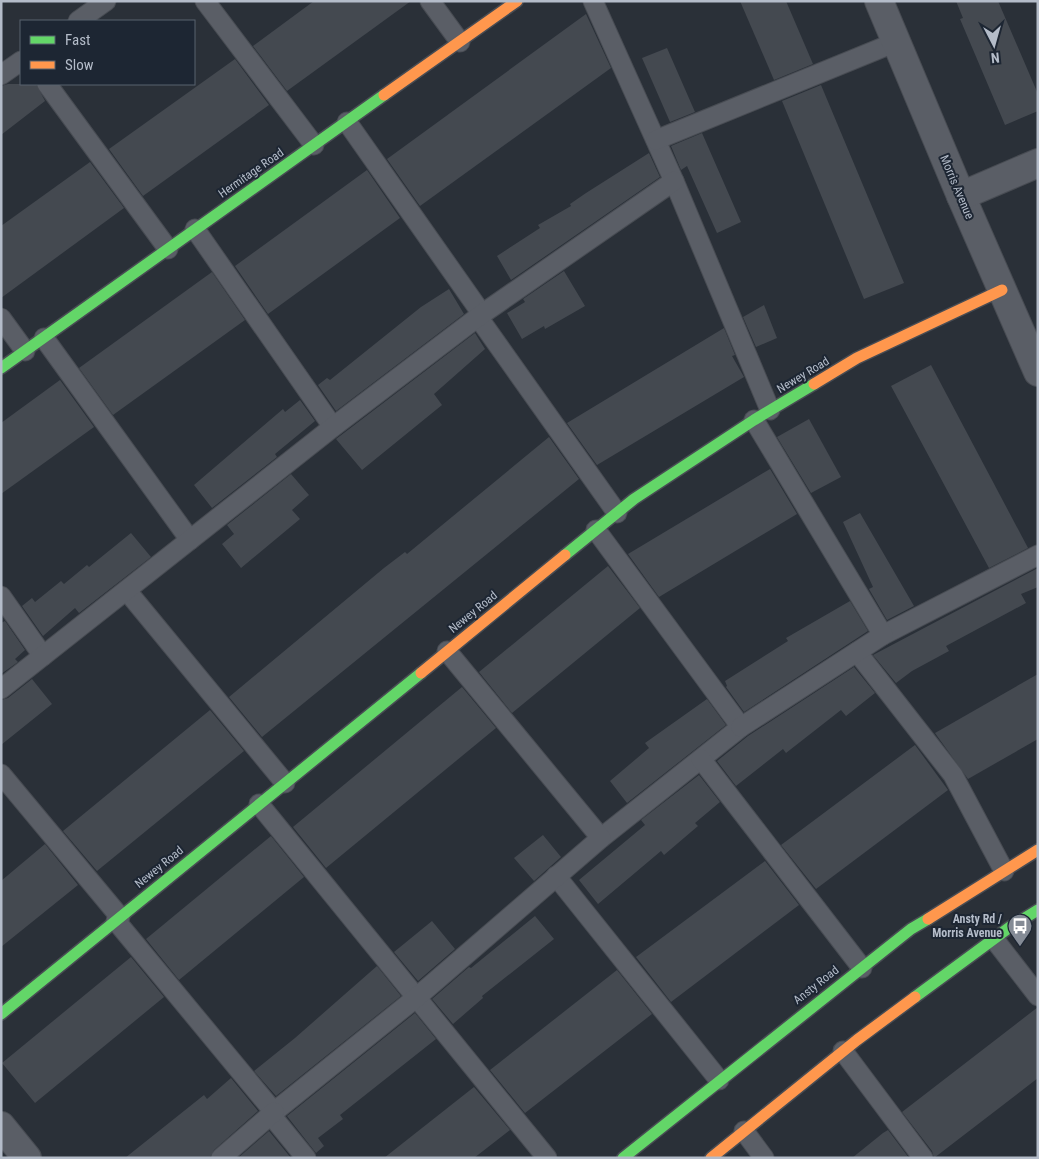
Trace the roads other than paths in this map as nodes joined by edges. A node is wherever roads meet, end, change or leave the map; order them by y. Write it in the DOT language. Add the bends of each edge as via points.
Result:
graph roads {
  1 [pos="106,1"];
  2 [pos="205,1"];
  3 [pos="430,1"];
  4 [pos="517,1"];
  5 [pos="593,1"];
  6 [pos="879,1"];
  7 [pos="79,20"];
  8 [pos="460,42"];
  9 [pos="896,42"];
  10 [pos="20,62"];
  11 [pos="1,75"];
  12 [pos="48,85"];
  13 [pos="347,122"];
  14 [pos="656,140"];
  15 [pos="314,146"];
  16 [pos="1038,163"];
  17 [pos="674,181"];
  18 [pos="961,196"];
  19 [pos="195,229"];
  20 [pos="168,249"];
  21 [pos="1002,290"];
  22 [pos="480,316"];
  23 [pos="1,318"];
  24 [pos="44,338"];
  25 [pos="25,351"];
  26 [pos="1,368"];
  27 [pos="1038,372"];
  28 [pos="762,415"];
  29 [pos="333,427"];
  30 [pos="617,513"];
  31 [pos="596,530"];
  32 [pos="190,540"];
  33 [pos="1038,555"];
  34 [pos="127,591"];
  35 [pos="1,596"];
  36 [pos="883,636"];
  37 [pos="447,651"];
  38 [pos="857,652"];
  39 [pos="43,656"];
  40 [pos="1,689"];
  41 [pos="741,728"];
  42 [pos="701,759"];
  43 [pos="1,774"];
  44 [pos="285,783"];
  45 [pos="259,804"];
  46 [pos="601,838"];
  47 [pos="1038,850"];
  48 [pos="1004,871"];
  49 [pos="556,876"];
  50 [pos="1038,910"];
  51 [pos="118,919"];
  52 [pos="994,939"];
  53 [pos="862,968"];
  54 [pos="1038,996"];
  55 [pos="417,997"];
  56 [pos="1,1014"];
  57 [pos="843,1051"];
  58 [pos="719,1080"];
  59 [pos="273,1113"];
  60 [pos="1,1126"];
  61 [pos="744,1131"];
  62 [pos="27,1158"];
  63 [pos="221,1158"];
  64 [pos="306,1158"];
  65 [pos="547,1158"];
  66 [pos="622,1158"];
  67 [pos="711,1158"];
  68 [pos="764,1158"];
  69 [pos="923,1158"];
  1 -- 7 [label="lane"];
  2 -- 15 [label="lane"];
  3 -- 8 [label="lane"];
  4 -- 8 [label="main road, Hermitage Road"];
  5 -- 14 [label="lane"];
  6 -- 9 [label="street, Morris Avenue"];
  8 -- 13 [label="main road, Hermitage Road"];
  9 -- 14 [label="lane"];
  9 -- 18 [label="street, Morris Avenue"];
  10 -- 11 [label="lane"];
  12 -- 20 [label="lane"];
  13 -- 15 [label="main road, Hermitage Road"];
  13 -- 22 [label="lane"];
  14 -- 17 [label="lane"];
  15 -- 19 [label="main road, Hermitage Road"];
  16 -- 18 [label="street"];
  17 -- 22 [label="lane"];
  17 -- 28 [label="lane"];
  18 -- 21 [label="street, Morris Avenue"];
  19 -- 20 [label="main road, Hermitage Road"];
  19 -- 29 [label="lane"];
  20 -- 24 [label="main road, Hermitage Road"];
  21 -- 27 [label="street, Morris Avenue"];
  21 -- 28 [label="main road, Newey Road" via="857,358"];
  22 -- 29 [label="lane"];
  22 -- 30 [label="lane"];
  23 -- 25 [label="lane"];
  24 -- 25 [label="main road, Hermitage Road"];
  24 -- 32 [label="lane"];
  25 -- 26 [label="main road, Hermitage Road"];
  28 -- 30 [label="main road, Newey Road"];
  28 -- 36 [label="lane"];
  29 -- 32 [label="lane"];
  30 -- 31 [label="main road, Newey Road"];
  31 -- 37 [label="main road, Newey Road"];
  31 -- 41 [label="lane"];
  32 -- 34 [label="lane"];
  33 -- 36 [label="lane"];
  34 -- 39 [label="lane"];
  34 -- 44 [label="lane"];
  35 -- 39 [label="lane"];
  36 -- 38 [label="lane"];
  37 -- 44 [label="main road, Newey Road"];
  37 -- 46 [label="lane"];
  38 -- 41 [label="lane"];
  38 -- 48 [label="lane" via="952,776"];
  39 -- 40 [label="lane"];
  41 -- 42 [label="lane"];
  42 -- 46 [label="lane"];
  42 -- 53 [label="lane"];
  43 -- 51 [label="lane"];
  44 -- 45 [label="main road, Newey Road"];
  45 -- 51 [label="main road, Newey Road"];
  45 -- 55 [label="lane"];
  46 -- 49 [label="lane"];
  47 -- 48 [label="main road, Ansty Road"];
  48 -- 53 [label="main road, Ansty Road" via="911,929"];
  49 -- 55 [label="lane"];
  49 -- 58 [label="lane"];
  50 -- 52 [label="main road"];
  51 -- 56 [label="main road, Newey Road"];
  51 -- 59 [label="lane"];
  52 -- 54 [label="lane"];
  52 -- 57 [label="main road"];
  53 -- 58 [label="main road, Ansty Road"];
  55 -- 59 [label="lane"];
  55 -- 65 [label="lane"];
  57 -- 61 [label="main road"];
  57 -- 69 [label="lane"];
  58 -- 66 [label="main road, Ansty Road"];
  59 -- 63 [label="lane"];
  59 -- 64 [label="lane"];
  60 -- 62 [label="street"];
  61 -- 67 [label="main road"];
  61 -- 68 [label="lane"];
}
